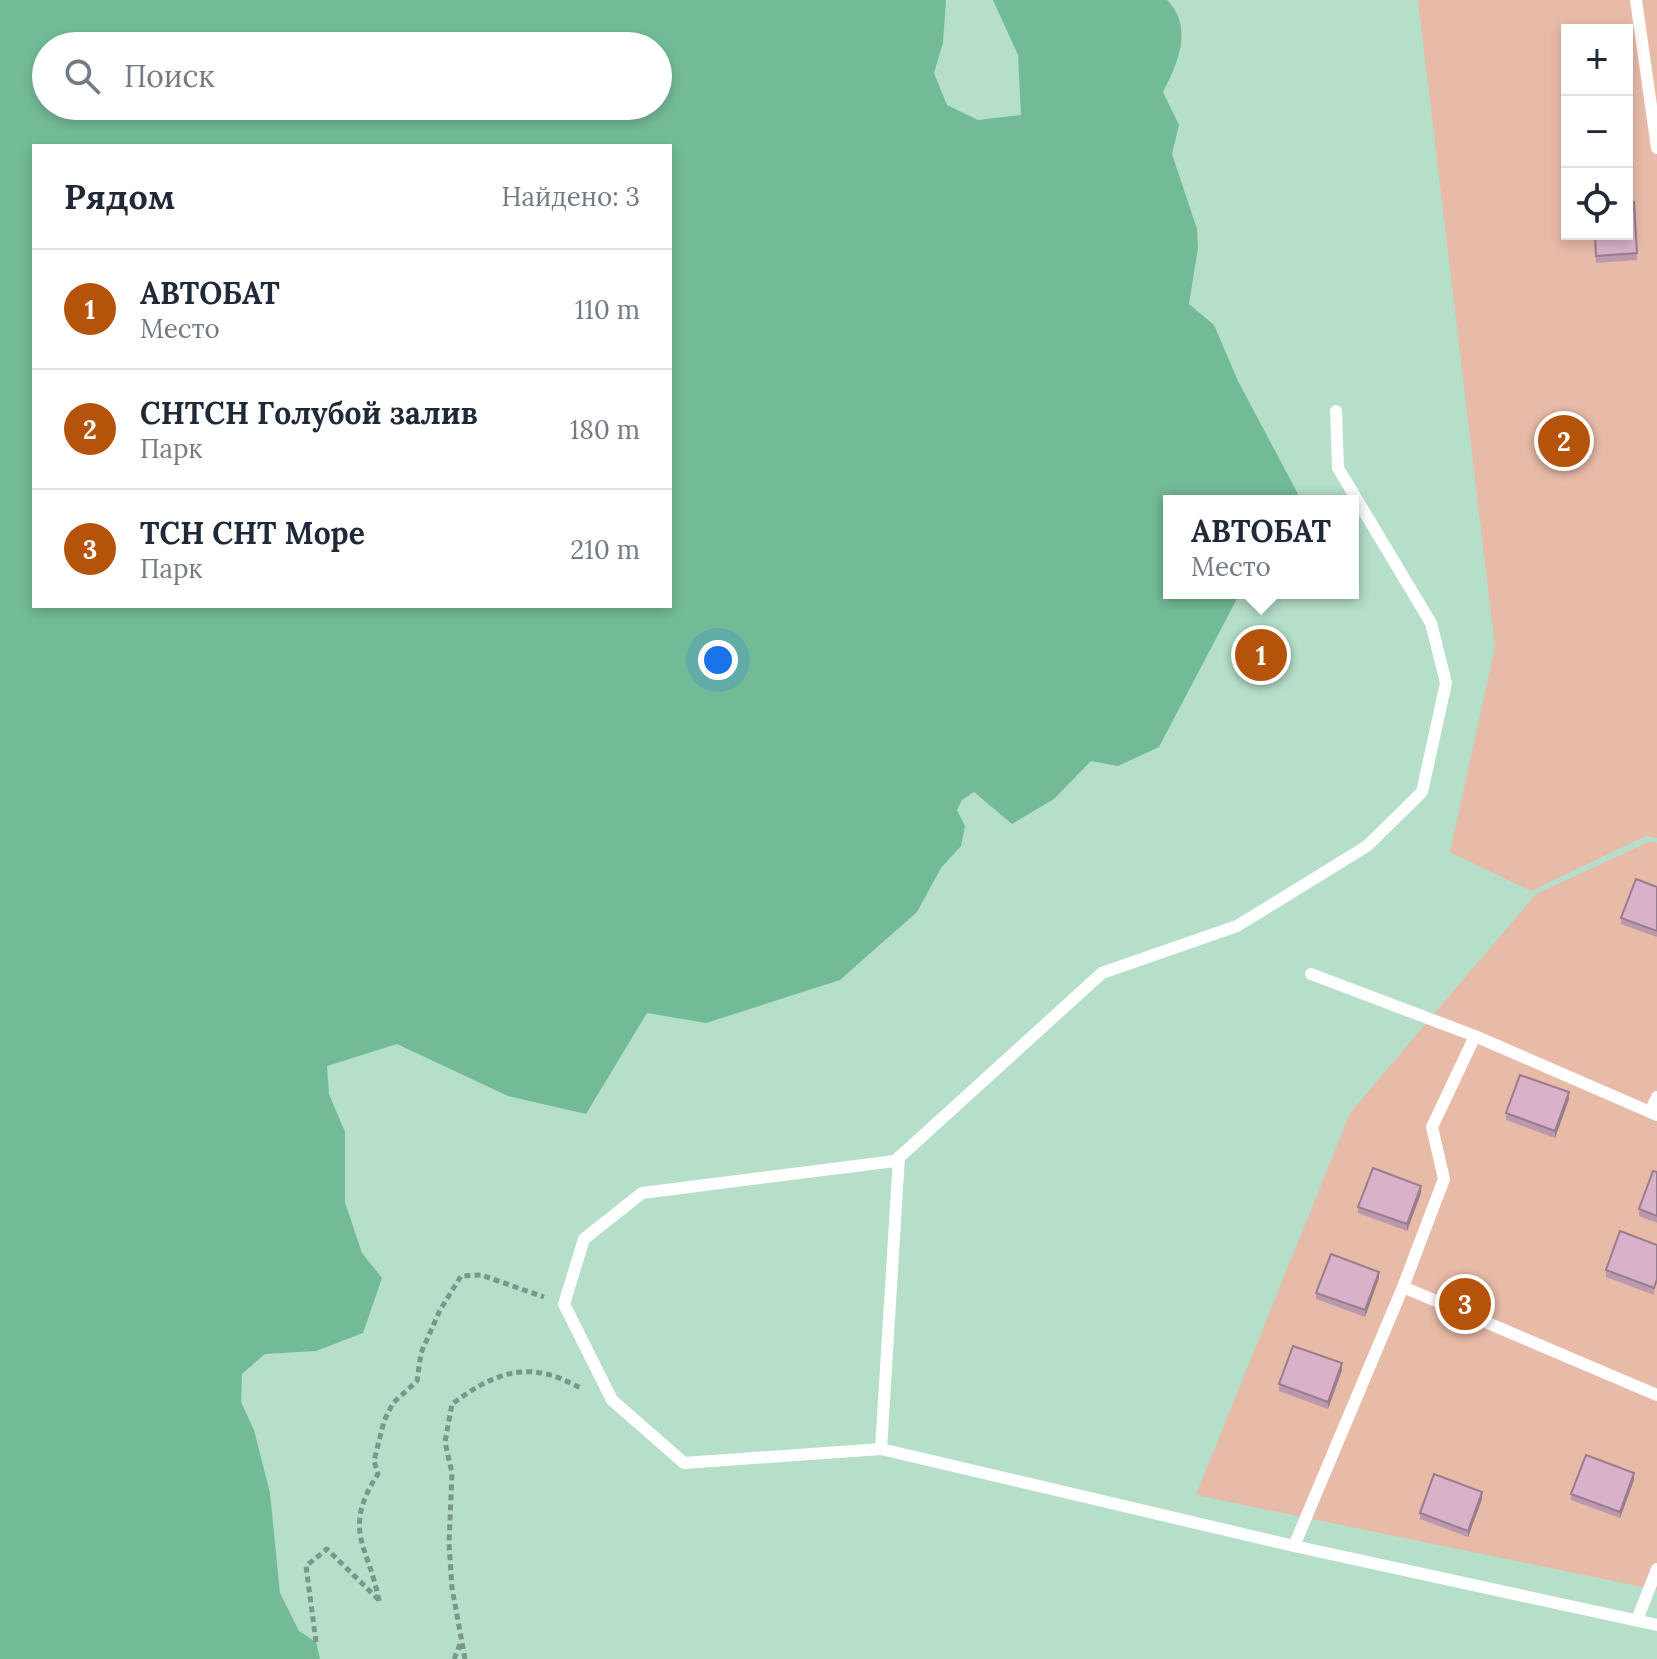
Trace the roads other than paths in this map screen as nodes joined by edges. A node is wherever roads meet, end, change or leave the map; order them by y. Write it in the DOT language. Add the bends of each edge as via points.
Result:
graph roads {
  1 [pos="1636,0"];
  2 [pos="1657,148"];
  3 [pos="1336,411"];
  4 [pos="1354,495"];
  5 [pos="1359,503"];
  6 [pos="1311,974"];
  7 [pos="1475,1036"];
  8 [pos="1657,1097"];
  9 [pos="1654,1114"];
  10 [pos="899,1157"];
  11 [pos="1403,1287"];
  12 [pos="1657,1395"];
  13 [pos="881,1449"];
  14 [pos="1294,1546"];
  15 [pos="1657,1569"];
  16 [pos="1637,1620"];
  17 [pos="1657,1625"];
  1 -- 2 [label="lane"];
  3 -- 4 [label="lane" via="1338,468"];
  5 -- 10 [label="lane" via="1431,623 1446,683 1422,792 1367,846 1237,926 1102,973"];
  6 -- 7 [label="lane"];
  7 -- 9 [label="lane"];
  7 -- 11 [label="lane" via="1432,1127 1444,1179"];
  8 -- 9 [label="lane"];
  10 -- 13 [label="lane"];
  10 -- 13 [label="lane" via="642,1193 584,1239 564,1304 612,1400 684,1463"];
  11 -- 12 [label="lane"];
  11 -- 14 [label="lane"];
  13 -- 14 [label="lane"];
  14 -- 16 [label="lane"];
  15 -- 16 [label="lane"];
  16 -- 17 [label="lane"];
}
